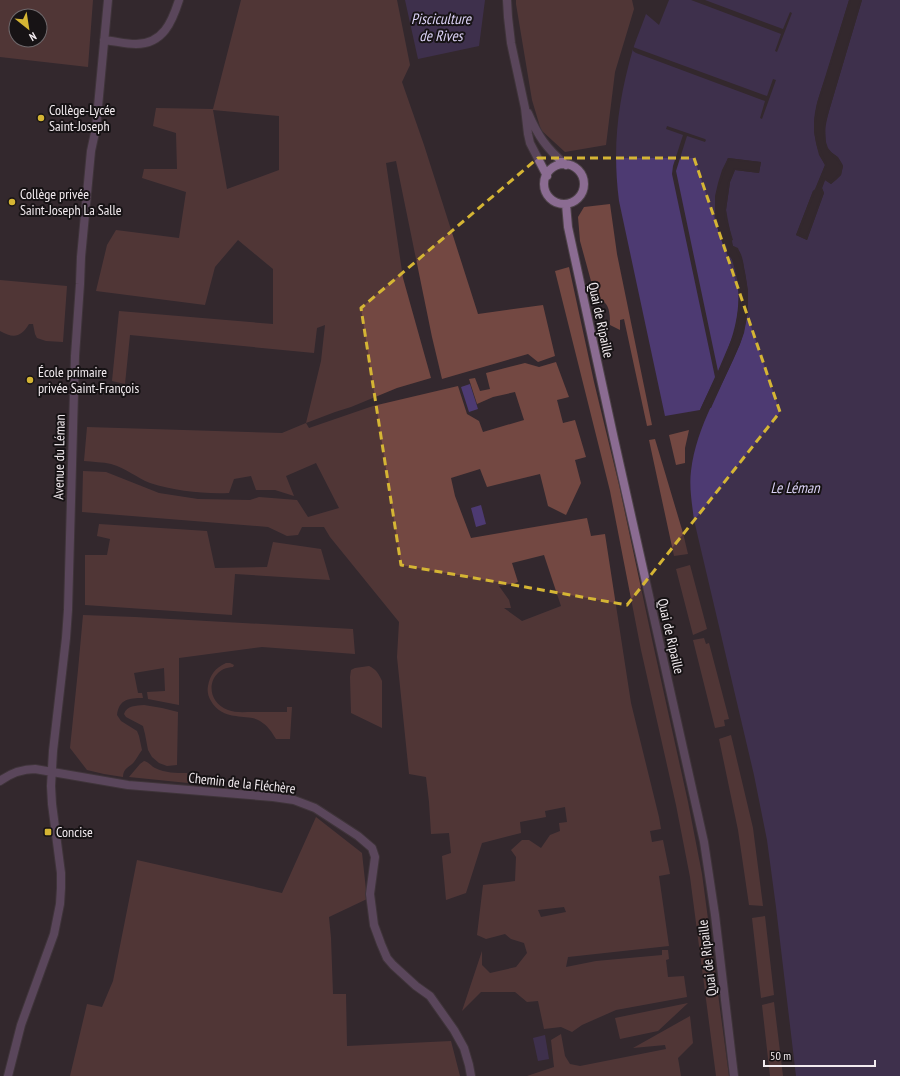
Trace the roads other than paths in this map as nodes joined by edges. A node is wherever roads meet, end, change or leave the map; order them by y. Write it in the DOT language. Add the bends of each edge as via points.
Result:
graph roads {
  1 [pos="108,0"];
  2 [pos="179,0"];
  3 [pos="507,0"];
  4 [pos="104,40"];
  5 [pos="525,108"];
  6 [pos="566,165"];
  7 [pos="547,176"];
  8 [pos="566,204"];
  9 [pos="51,771"];
  10 [pos="0,781"];
  11 [pos="8,1076"];
  12 [pos="471,1076"];
  13 [pos="734,1076"];
  1 -- 4 [label="street, Avenue du Léman"];
  2 -- 4 [label="street" via="166,30 152,41 135,44"];
  3 -- 5 [label="street" via="511,44"];
  4 -- 9 [label="street, Avenue du Léman" via="81,257 75,356 68,610"];
  5 -- 6 [label="street" via="540,138"];
  5 -- 7 [label="street" via="529,139"];
  6 -- 7 [label="street" via="556,166"];
  6 -- 8 [label="street" via="578,170 584,184 578,199"];
  7 -- 8 [label="street" via="545,185 549,197"];
  8 -- 13 [label="street, Quai de Ripaille" via="568,227 610,425 704,842"];
  9 -- 10 [label="street, Chemin de la Fléchère" via="22,770"];
  9 -- 11 [label="street, Avenue du Léman" via="52,804 61,873 60,904 54,934 21,1025"];
  9 -- 12 [label="street, Chemin de la Fléchère" via="128,785 294,800 315,808 358,836 372,848 375,857 370,894 374,925 387,958 403,975 430,996 464,1048"];
}
